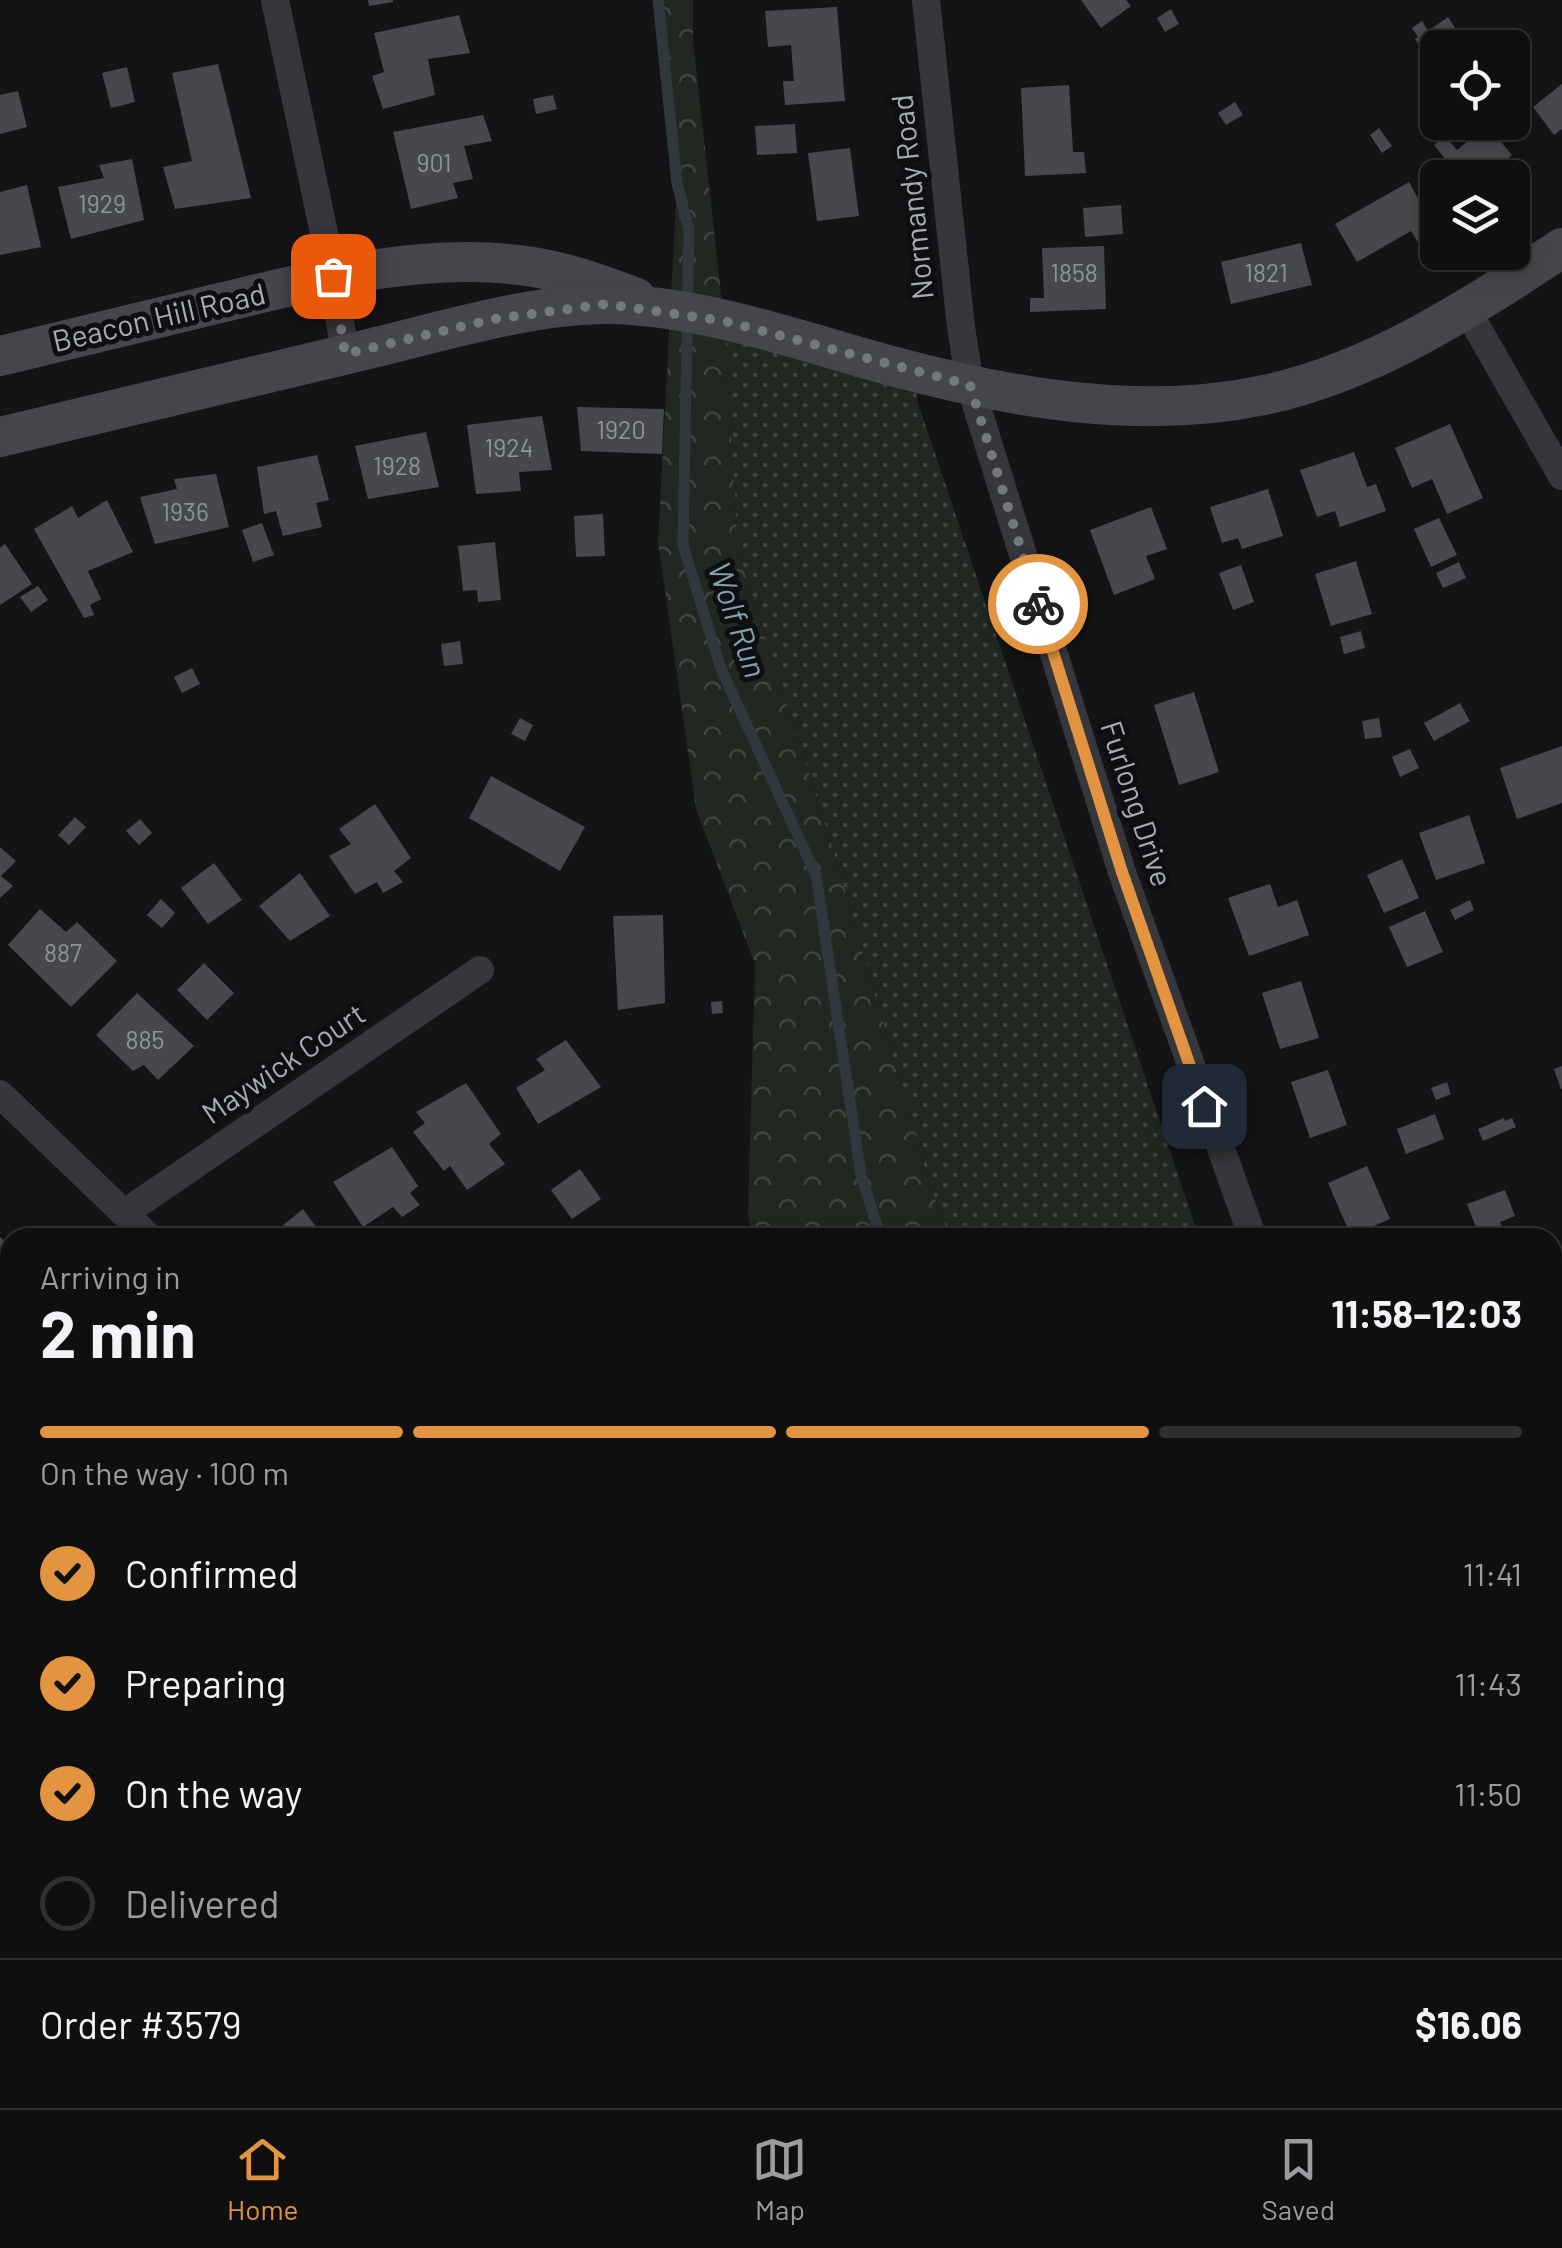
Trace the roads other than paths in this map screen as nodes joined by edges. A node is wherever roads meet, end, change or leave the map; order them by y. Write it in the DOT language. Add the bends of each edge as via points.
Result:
graph roads {
  1 [pos="275,0"];
  2 [pos="926,0"];
  3 [pos="1562,248"];
  4 [pos="333,276"];
  5 [pos="1467,310"];
  6 [pos="668,311"];
  7 [pos="345,354"];
  8 [pos="0,356"];
  9 [pos="970,385"];
  10 [pos="0,437"];
  11 [pos="1562,476"];
  12 [pos="480,970"];
  13 [pos="0,1094"];
  14 [pos="126,1212"];
  15 [pos="141,1228"];
  16 [pos="1249,1228"];
  1 -- 4 [label="street"];
  2 -- 9 [label="street, Normandy Road"];
  3 -- 5 [label="street, Beacon Hill Road"];
  4 -- 6 [label="street, Beacon Hill Road" via="470,261 520,265 577,275"];
  4 -- 7 [label="street"];
  4 -- 8 [label="street, Beacon Hill Road"];
  5 -- 9 [label="street, Beacon Hill Road" via="1378,355 1264,395 1155,406"];
  5 -- 11 [label="street"];
  6 -- 7 [label="street, Beacon Hill Road" via="570,307"];
  6 -- 9 [label="street, Beacon Hill Road"];
  7 -- 10 [label="street, Beacon Hill Road"];
  9 -- 16 [label="street, Furlong Drive" via="1122,872"];
  12 -- 14 [label="street, Maywick Court"];
  13 -- 14 [label="street"];
  14 -- 15 [label="street"];
}
